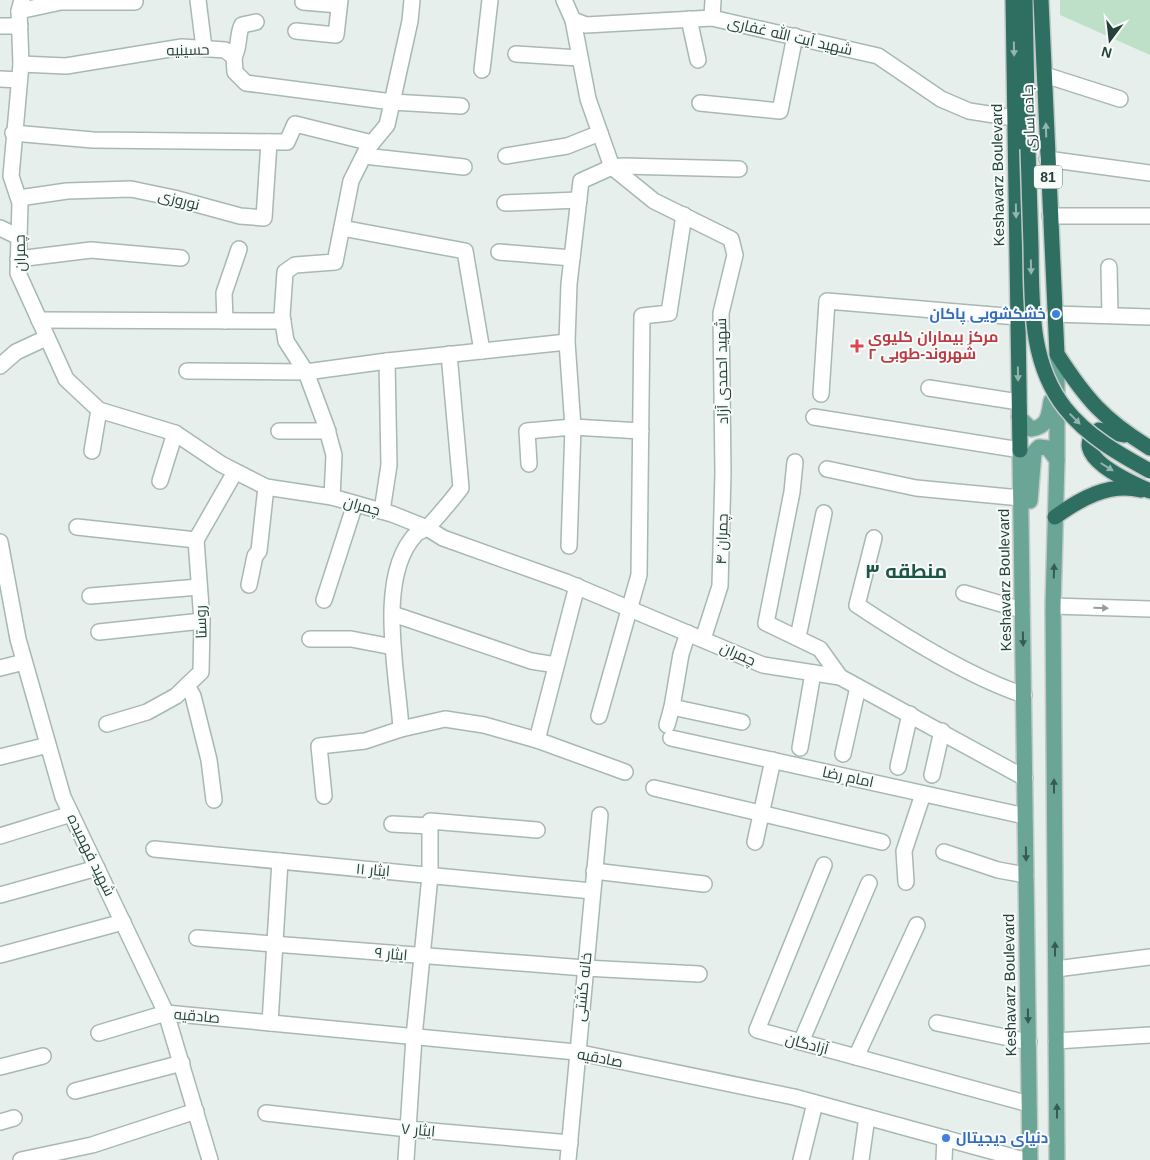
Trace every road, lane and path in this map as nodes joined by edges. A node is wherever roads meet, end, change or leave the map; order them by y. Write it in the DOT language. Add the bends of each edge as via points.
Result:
graph roads {
  1 [pos="198,0"];
  2 [pos="412,0"];
  3 [pos="490,0"];
  4 [pos="564,0"];
  5 [pos="713,0"];
  6 [pos="1013,0"];
  7 [pos="1025,0"];
  8 [pos="1041,0"];
  9 [pos="135,2"];
  10 [pos="303,2"];
  11 [pos="340,3"];
  12 [pos="21,12"];
  13 [pos="712,18"];
  14 [pos="689,19"];
  15 [pos="573,20"];
  16 [pos="256,22"];
  17 [pos="0,26"];
  18 [pos="296,31"];
  19 [pos="795,36"];
  20 [pos="204,48"];
  21 [pos="516,54"];
  22 [pos="234,56"];
  23 [pos="579,58"];
  24 [pos="698,60"];
  25 [pos="21,64"];
  26 [pos="482,70"];
  27 [pos="1045,75"];
  28 [pos="0,79"];
  29 [pos="19,80"];
  30 [pos="1120,99"];
  31 [pos="392,102"];
  32 [pos="700,103"];
  33 [pos="461,106"];
  34 [pos="1014,118"];
  35 [pos="9,123"];
  36 [pos="600,133"];
  37 [pos="269,142"];
  38 [pos="368,150"];
  39 [pos="506,156"];
  40 [pos="1047,159"];
  41 [pos="464,167"];
  42 [pos="612,167"];
  43 [pos="739,169"];
  44 [pos="1150,173"];
  45 [pos="19,198"];
  46 [pos="578,200"];
  47 [pos="505,203"];
  48 [pos="684,216"];
  49 [pos="1050,216"];
  50 [pos="1150,216"];
  51 [pos="0,228"];
  52 [pos="342,228"];
  53 [pos="19,238"];
  54 [pos="239,249"];
  55 [pos="499,252"];
  56 [pos="18,258"];
  57 [pos="181,258"];
  58 [pos="572,258"];
  59 [pos="1109,267"];
  60 [pos="1054,314"];
  61 [pos="1110,315"];
  62 [pos="1017,317"];
  63 [pos="1150,317"];
  64 [pos="39,320"];
  65 [pos="225,321"];
  66 [pos="283,321"];
  67 [pos="46,338"];
  68 [pos="567,342"];
  69 [pos="482,351"];
  70 [pos="449,354"];
  71 [pos="1057,354"];
  72 [pos="386,360"];
  73 [pos="0,366"];
  74 [pos="187,371"];
  75 [pos="306,372"];
  76 [pos="929,388"];
  77 [pos="821,394"];
  78 [pos="99,410"];
  79 [pos="1019,410"];
  80 [pos="814,417"];
  81 [pos="574,427"];
  82 [pos="280,431"];
  83 [pos="328,431"];
  84 [pos="641,431"];
  85 [pos="174,433"];
  86 [pos="723,436"];
  87 [pos="1144,443"];
  88 [pos="1020,450"];
  89 [pos="92,452"];
  90 [pos="1057,460"];
  91 [pos="795,462"];
  92 [pos="529,464"];
  93 [pos="827,469"];
  94 [pos="1150,471"];
  95 [pos="235,472"];
  96 [pos="160,481"];
  97 [pos="266,487"];
  98 [pos="1150,491"];
  99 [pos="332,498"];
  100 [pos="1021,498"];
  101 [pos="355,504"];
  102 [pos="382,512"];
  103 [pos="824,513"];
  104 [pos="1055,517"];
  105 [pos="77,527"];
  106 [pos="427,528"];
  107 [pos="874,538"];
  108 [pos="196,540"];
  109 [pos="0,542"];
  110 [pos="569,546"];
  111 [pos="1022,568"];
  112 [pos="4,582"];
  113 [pos="249,585"];
  114 [pos="577,586"];
  115 [pos="199,587"];
  116 [pos="964,593"];
  117 [pos="90,596"];
  118 [pos="324,600"];
  119 [pos="1053,606"];
  120 [pos="631,609"];
  121 [pos="1150,609"];
  122 [pos="1022,610"];
  123 [pos="392,614"];
  124 [pos="202,621"];
  125 [pos="100,632"];
  126 [pos="688,633"];
  127 [pos="798,636"];
  128 [pos="310,639"];
  129 [pos="703,639"];
  130 [pos="393,647"];
  131 [pos="24,662"];
  132 [pos="556,665"];
  133 [pos="0,668"];
  134 [pos="813,673"];
  135 [pos="840,677"];
  136 [pos="187,686"];
  137 [pos="858,687"];
  138 [pos="1024,694"];
  139 [pos="672,707"];
  140 [pos="910,714"];
  141 [pos="599,716"];
  142 [pos="742,722"];
  143 [pos="107,724"];
  144 [pos="401,728"];
  145 [pos="942,732"];
  146 [pos="538,740"];
  147 [pos="48,745"];
  148 [pos="800,748"];
  149 [pos="843,754"];
  150 [pos="0,757"];
  151 [pos="773,760"];
  152 [pos="898,767"];
  153 [pos="625,772"];
  154 [pos="932,775"];
  155 [pos="1025,778"];
  156 [pos="654,788"];
  157 [pos="923,794"];
  158 [pos="324,796"];
  159 [pos="214,800"];
  160 [pos="71,814"];
  161 [pos="762,814"];
  162 [pos="600,815"];
  163 [pos="1025,816"];
  164 [pos="392,824"];
  165 [pos="430,826"];
  166 [pos="537,830"];
  167 [pos="0,836"];
  168 [pos="755,842"];
  169 [pos="882,842"];
  170 [pos="154,849"];
  171 [pos="944,852"];
  172 [pos="280,861"];
  173 [pos="824,866"];
  174 [pos="97,868"];
  175 [pos="594,871"];
  176 [pos="1026,875"];
  177 [pos="430,876"];
  178 [pos="906,882"];
  179 [pos="870,883"];
  180 [pos="704,884"];
  181 [pos="592,891"];
  182 [pos="0,895"];
  183 [pos="123,922"];
  184 [pos="917,925"];
  185 [pos="197,938"];
  186 [pos="275,945"];
  187 [pos="0,955"];
  188 [pos="422,956"];
  189 [pos="1150,957"];
  190 [pos="585,968"];
  191 [pos="1056,969"];
  192 [pos="699,974"];
  193 [pos="166,1013"];
  194 [pos="270,1023"];
  195 [pos="937,1023"];
  196 [pos="99,1033"];
  197 [pos="1150,1035"];
  198 [pos="414,1037"];
  199 [pos="1056,1041"];
  200 [pos="802,1042"];
  201 [pos="1028,1042"];
  202 [pos="576,1052"];
  203 [pos="43,1056"];
  204 [pos="856,1057"];
  205 [pos="182,1063"];
  206 [pos="0,1067"];
  207 [pos="75,1091"];
  208 [pos="815,1102"];
  209 [pos="1029,1104"];
  210 [pos="196,1111"];
  211 [pos="266,1113"];
  212 [pos="867,1117"];
  213 [pos="408,1129"];
  214 [pos="945,1138"];
  215 [pos="570,1143"];
  216 [pos="208,1159"];
  217 [pos="21,1160"];
  218 [pos="406,1160"];
  219 [pos="568,1160"];
  220 [pos="801,1160"];
  221 [pos="861,1160"];
  222 [pos="944,1160"];
  223 [pos="1024,1160"];
  224 [pos="1030,1160"];
  225 [pos="1057,1160"];
  1 -- 20 [label="street"];
  2 -- 31 [label="street"];
  3 -- 26 [label="street"];
  4 -- 15 [label="street"];
  5 -- 13 [label="street"];
  6 -- 34 [label="highway, Keshavarz Boulevard, one-way"];
  7 -- 94 [label="highway, 81, one-way, bridge" via="1032,314 1042,366 1065,408 1076,420 1099,441"];
  8 -- 27 [label="highway, جاده ساری / 81"];
  9 -- 12 [label="street" via="61,2"];
  10 -- 11 [label="street"];
  11 -- 18 [label="street" via="336,35"];
  12 -- 17 [label="street"];
  12 -- 25 [label="street, چمران"];
  13 -- 14 [label="street, شهید آیت الله غفاری"];
  13 -- 19 [label="street, شهید آیت الله غفاری"];
  14 -- 15 [label="street, شهید آیت الله غفاری" via="586,25"];
  14 -- 24 [label="street"];
  15 -- 23 [label="street"];
  16 -- 22 [label="street" via="242,25 239,47"];
  19 -- 32 [label="street" via="780,111"];
  19 -- 34 [label="street, شهید آیت الله غفاری" via="878,56 941,99 969,111"];
  20 -- 22 [label="street, حسینیه" via="225,50"];
  20 -- 25 [label="street, حسینیه" via="182,47 66,66"];
  21 -- 23 [label="street"];
  22 -- 31 [label="street" via="234,72 246,83"];
  23 -- 36 [label="street"];
  25 -- 29 [label="street, چمران"];
  27 -- 30 [label="street"];
  40 -- 27 [label="highway, جاده ساری / 81, one-way"];
  28 -- 29 [label="street"];
  29 -- 35 [label="street, چمران"];
  31 -- 33 [label="street"];
  31 -- 38 [label="street" via="387,125"];
  34 -- 62 [label="highway, Keshavarz Boulevard, one-way"];
  35 -- 37 [label="street" via="93,140"];
  35 -- 45 [label="street, چمران" via="11,176"];
  36 -- 39 [label="street" via="567,146"];
  36 -- 42 [label="street"];
  37 -- 38 [label="street" via="287,142 295,124"];
  37 -- 45 [label="street, نوروزی" via="264,218 240,216 131,189 67,191"];
  38 -- 41 [label="street"];
  38 -- 52 [label="street" via="351,181"];
  40 -- 44 [label="street"];
  40 -- 49 [label="highway, جاده ساری / 81"];
  42 -- 43 [label="street"];
  42 -- 46 [label="street" via="581,182"];
  42 -- 48 [label="street, شهید احمدی آزاد" via="654,201"];
  45 -- 53 [label="street, چمران"];
  46 -- 47 [label="street"];
  46 -- 58 [label="street"];
  48 -- 84 [label="street" via="668,313 642,316"];
  48 -- 86 [label="street, شهید احمدی آزاد" via="731,239 735,255 721,313"];
  49 -- 50 [label="street"];
  49 -- 60 [label="highway, جاده ساری / 81"];
  51 -- 53 [label="street"];
  52 -- 66 [label="street" via="335,262 295,265 285,272"];
  52 -- 69 [label="street" via="464,251"];
  53 -- 56 [label="street, چمران"];
  54 -- 65 [label="street" via="224,293"];
  55 -- 58 [label="street"];
  56 -- 57 [label="street" via="91,250"];
  56 -- 64 [label="street, چمران" via="18,273"];
  58 -- 68 [label="street"];
  59 -- 61 [label="street"];
  60 -- 61 [label="street"];
  60 -- 71 [label="highway, جاده ساری / 81"];
  61 -- 63 [label="street"];
  62 -- 77 [label="street" via="828,301"];
  62 -- 79 [label="highway, Keshavarz Boulevard, one-way"];
  64 -- 65 [label="street"];
  64 -- 67 [label="street, چمران"];
  65 -- 66 [label="street"];
  66 -- 75 [label="street" via="286,341"];
  67 -- 73 [label="street" via="16,352"];
  67 -- 78 [label="street, چمران" via="66,379"];
  68 -- 69 [label="street"];
  68 -- 81 [label="street"];
  69 -- 70 [label="street"];
  70 -- 72 [label="street"];
  70 -- 106 [label="street" via="461,488"];
  71 -- 79 [label="main road" via="1049,418 1045,424 1031,429"];
  71 -- 87 [label="highway" via="1092,403 1111,422"];
  71 -- 90 [label="main road"];
  72 -- 75 [label="street"];
  72 -- 102 [label="street" via="389,465"];
  74 -- 75 [label="street"];
  75 -- 83 [label="street"];
  76 -- 79 [label="street"];
  78 -- 85 [label="street, چمران"];
  78 -- 89 [label="street"];
  79 -- 88 [label="highway, Keshavarz Boulevard"];
  80 -- 88 [label="street"];
  81 -- 84 [label="street"];
  81 -- 92 [label="street" via="527,431"];
  81 -- 110 [label="street"];
  82 -- 83 [label="street"];
  83 -- 99 [label="street" via="334,455"];
  84 -- 120 [label="street" via="639,575"];
  85 -- 95 [label="street, چمران"];
  85 -- 96 [label="street"];
  86 -- 129 [label="street, چمران ۴" via="720,586"];
  87 -- 98 [label="highway, one-way" via="1099,430 1092,434 1089,442 1090,452 1096,460"];
  88 -- 100 [label="main road, Keshavarz Boulevard"];
  90 -- 104 [label="main road"];
  90 -- 111 [label="main road" via="1048,448 1039,447 1034,452 1029,535"];
  91 -- 127 [label="street" via="766,623"];
  93 -- 100 [label="street" via="916,488"];
  95 -- 97 [label="street, چمران"];
  95 -- 108 [label="street"];
  97 -- 99 [label="street, چمران"];
  97 -- 113 [label="street" via="259,551 254,556"];
  98 -- 104 [label="highway" via="1102,491 1073,504"];
  99 -- 101 [label="street, چمران"];
  100 -- 111 [label="main road, Keshavarz Boulevard"];
  101 -- 102 [label="street, چمران"];
  101 -- 118 [label="street"];
  102 -- 106 [label="street, چمران"];
  103 -- 127 [label="street"];
  119 -- 104 [label="main road, one-way"];
  105 -- 108 [label="street"];
  106 -- 114 [label="street, چمران" via="443,538"];
  106 -- 123 [label="street" via="416,534 401,559"];
  107 -- 138 [label="street" via="857,605 951,661 1000,687"];
  108 -- 115 [label="street, روستا"];
  109 -- 112 [label="street, شهید فهمیده"];
  111 -- 122 [label="main road, Keshavarz Boulevard"];
  112 -- 131 [label="street, شهید فهمیده"];
  114 -- 120 [label="street, چمران"];
  114 -- 132 [label="street"];
  115 -- 117 [label="street"];
  115 -- 124 [label="street, روستا"];
  116 -- 122 [label="street"];
  119 -- 121 [label="street, one-way"];
  191 -- 119 [label="main road, one-way"];
  120 -- 126 [label="street, چمران"];
  120 -- 141 [label="street"];
  122 -- 138 [label="main road, Keshavarz Boulevard, one-way"];
  123 -- 130 [label="street"];
  123 -- 132 [label="street" via="531,661"];
  124 -- 125 [label="street"];
  124 -- 136 [label="street, روستا" via="202,672"];
  126 -- 129 [label="street, چمران"];
  126 -- 139 [label="street" via="680,654"];
  127 -- 135 [label="street" via="820,649"];
  128 -- 130 [label="street" via="351,639"];
  129 -- 134 [label="street, چمران" via="763,665"];
  130 -- 144 [label="street"];
  131 -- 133 [label="street"];
  131 -- 147 [label="street, شهید فهمیده"];
  132 -- 146 [label="street"];
  134 -- 135 [label="street, چمران"];
  134 -- 148 [label="street"];
  135 -- 137 [label="street, چمران"];
  136 -- 143 [label="street, روستا" via="147,712"];
  136 -- 159 [label="street" via="193,696 209,760"];
  137 -- 140 [label="street, چمران"];
  137 -- 149 [label="street"];
  138 -- 155 [label="main road, Keshavarz Boulevard"];
  139 -- 142 [label="street"];
  139 -- 151 [label="street, امام رضا" via="669,732"];
  140 -- 145 [label="street, چمران"];
  140 -- 152 [label="street"];
  144 -- 146 [label="street" via="445,719 484,725"];
  144 -- 158 [label="street" via="365,742 319,746"];
  145 -- 154 [label="street"];
  145 -- 155 [label="street, چمران"];
  146 -- 153 [label="street"];
  147 -- 150 [label="street"];
  147 -- 160 [label="street, شهید فهمیده"];
  151 -- 157 [label="street, امام رضا"];
  151 -- 161 [label="street"];
  155 -- 163 [label="main road, Keshavarz Boulevard"];
  156 -- 161 [label="street"];
  157 -- 163 [label="street, امام رضا"];
  157 -- 178 [label="street" via="904,851"];
  160 -- 167 [label="street"];
  160 -- 174 [label="street, شهید فهمیده"];
  161 -- 168 [label="street"];
  161 -- 169 [label="street"];
  162 -- 175 [label="street, خانه کشتی"];
  163 -- 176 [label="main road, Keshavarz Boulevard, one-way"];
  164 -- 165 [label="street"];
  165 -- 166 [label="street" via="430,822"];
  165 -- 177 [label="street"];
  170 -- 172 [label="street, ایثار ۱۱"];
  171 -- 176 [label="street" via="998,870"];
  172 -- 177 [label="street, ایثار ۱۱"];
  172 -- 186 [label="street"];
  173 -- 200 [label="street, آزادگان" via="757,1030"];
  174 -- 182 [label="street"];
  174 -- 183 [label="street, شهید فهمیده"];
  175 -- 180 [label="street"];
  175 -- 181 [label="street, خانه کشتی"];
  176 -- 201 [label="main road, Keshavarz Boulevard, one-way"];
  177 -- 181 [label="street, ایثار ۱۱"];
  177 -- 188 [label="street"];
  179 -- 200 [label="street"];
  181 -- 190 [label="street, خانه کشتی"];
  183 -- 187 [label="street"];
  183 -- 193 [label="street, شهید فهمیده"];
  184 -- 204 [label="street"];
  185 -- 186 [label="street, ایثار ۹"];
  186 -- 188 [label="street, ایثار ۹"];
  186 -- 194 [label="street"];
  188 -- 190 [label="street, ایثار ۹"];
  188 -- 198 [label="street"];
  189 -- 191 [label="street"];
  190 -- 192 [label="street, ایثار ۹"];
  190 -- 202 [label="street, خانه کشتی"];
  191 -- 199 [label="main road"];
  193 -- 194 [label="street, صادقیه"];
  193 -- 196 [label="street"];
  193 -- 205 [label="street, شهید فهمیده"];
  194 -- 198 [label="street, صادقیه"];
  195 -- 201 [label="street"];
  197 -- 199 [label="street"];
  198 -- 202 [label="street, صادقیه"];
  198 -- 213 [label="street"];
  225 -- 199 [label="main road, one-way"];
  200 -- 204 [label="street, آزادگان"];
  201 -- 209 [label="main road, Keshavarz Boulevard"];
  202 -- 208 [label="street, صادقیه"];
  202 -- 215 [label="street, خانه کشتی"];
  203 -- 206 [label="street"];
  204 -- 209 [label="street, آزادگان"];
  205 -- 207 [label="street"];
  205 -- 210 [label="street, شهید فهمیده"];
  208 -- 212 [label="street, صادقیه"];
  208 -- 220 [label="street"];
  209 -- 224 [label="main road, Keshavarz Boulevard"];
  210 -- 216 [label="street, شهید فهمیده"];
  210 -- 217 [label="street" via="92,1145"];
  211 -- 213 [label="street, ایثار ۷"];
  212 -- 214 [label="street, صادقیه"];
  212 -- 221 [label="street"];
  213 -- 215 [label="street, ایثار ۷"];
  213 -- 218 [label="street"];
  214 -- 222 [label="street"];
  214 -- 223 [label="street, صادقیه"];
  215 -- 219 [label="street, خانه کشتی"];
}
